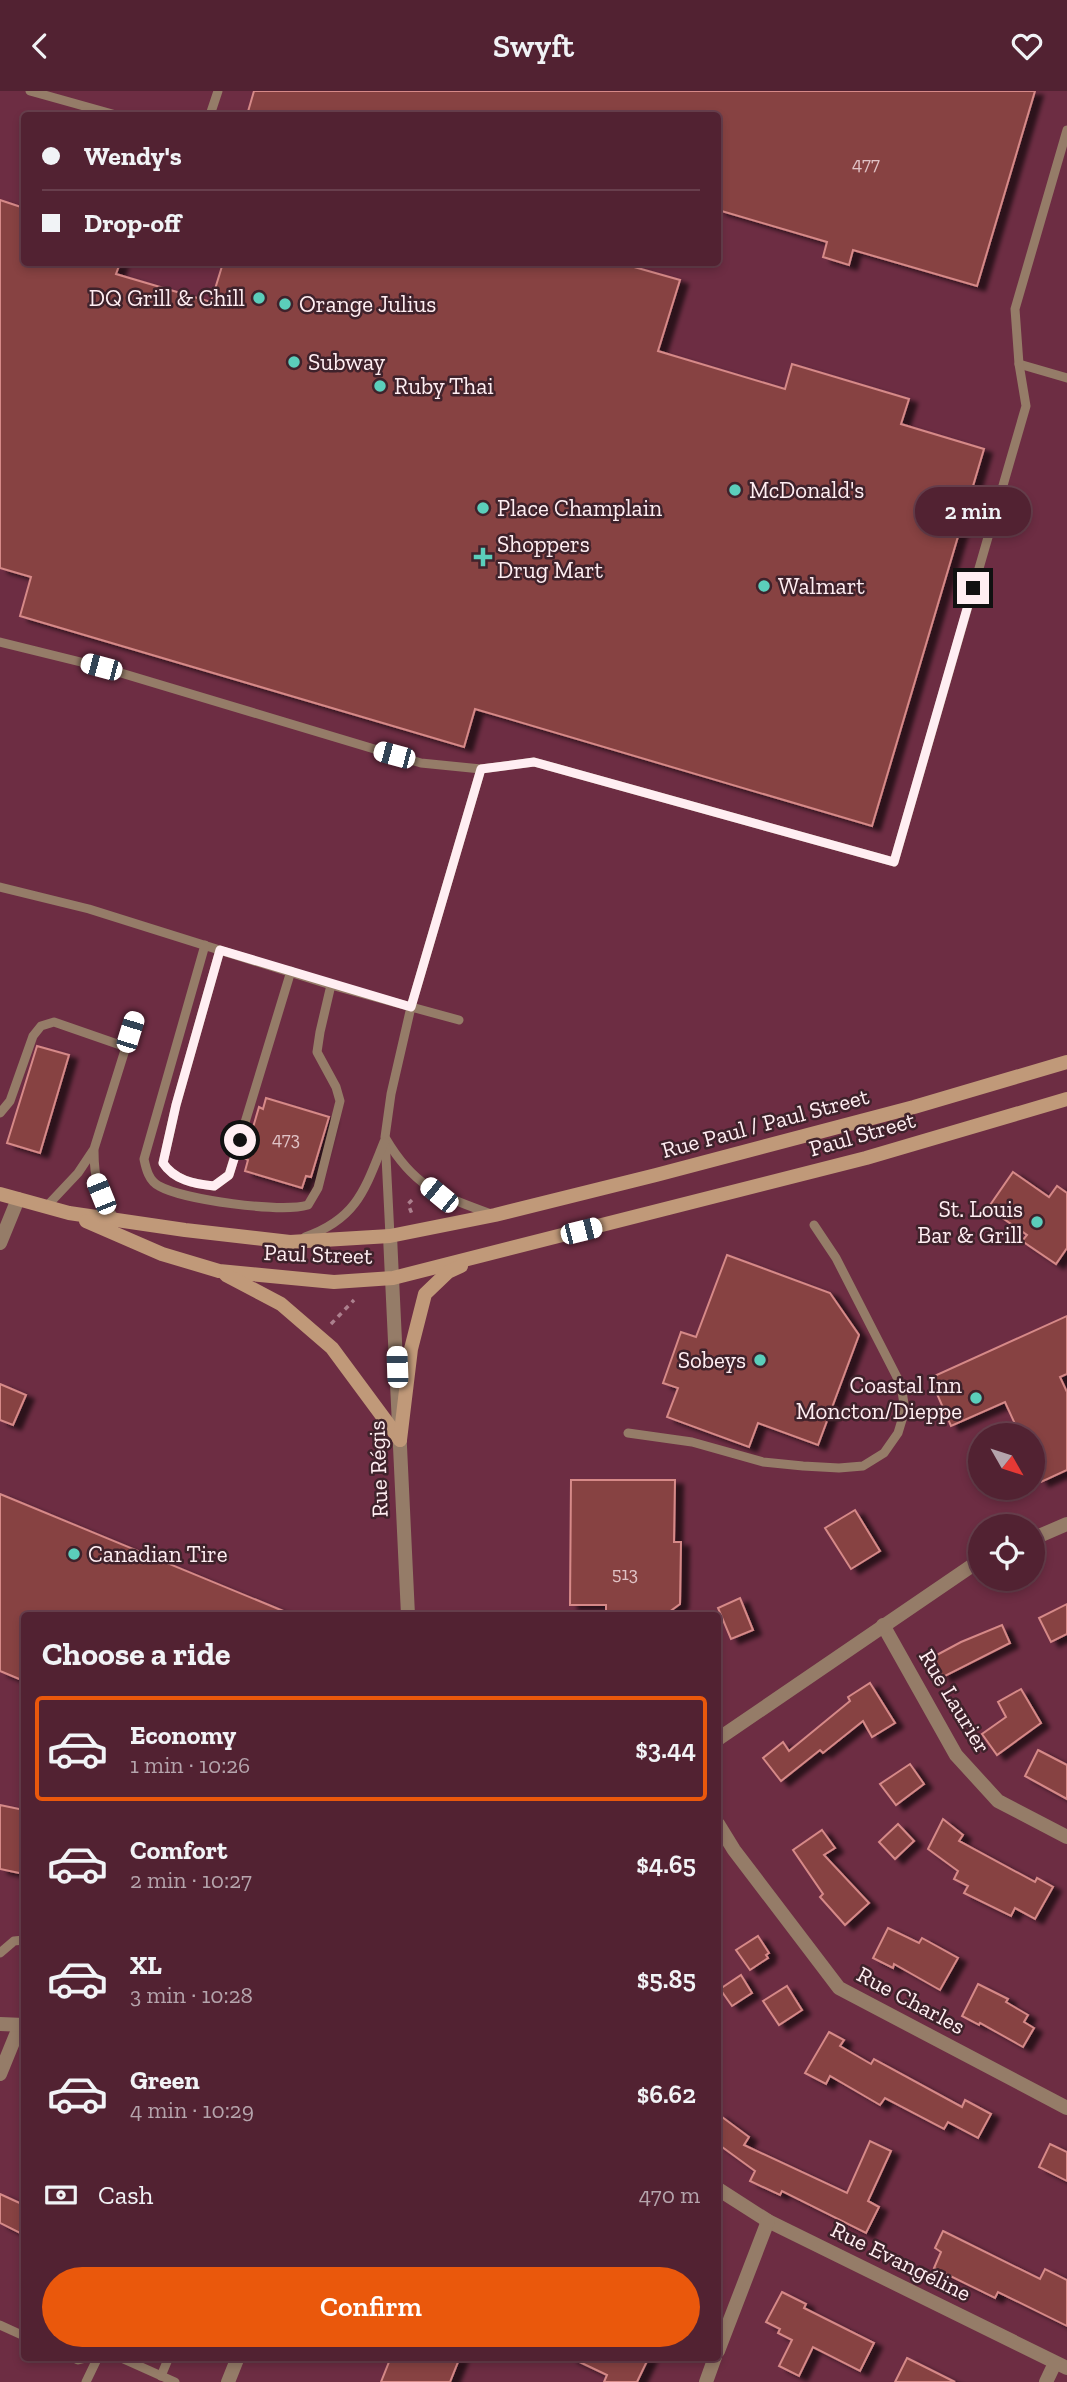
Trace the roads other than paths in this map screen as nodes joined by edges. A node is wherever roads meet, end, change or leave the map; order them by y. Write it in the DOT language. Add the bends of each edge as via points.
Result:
graph roads {
  1 [pos="30,91"];
  2 [pos="218,91"];
  3 [pos="105,112"];
  4 [pos="211,112"];
  5 [pos="1067,130"];
  6 [pos="1019,364"];
  7 [pos="1067,378"];
  8 [pos="0,642"];
  9 [pos="481,769"];
  10 [pos="0,887"];
  11 [pos="205,945"];
  12 [pos="220,950"];
  13 [pos="291,971"];
  14 [pos="331,985"];
  15 [pos="411,1007"];
  16 [pos="135,1018"];
  17 [pos="459,1020"];
  18 [pos="126,1047"];
  19 [pos="1067,1054"];
  20 [pos="1067,1062"];
  21 [pos="1044,1068"];
  22 [pos="1067,1098"];
  23 [pos="0,1113"];
  24 [pos="386,1137"];
  25 [pos="94,1149"];
  26 [pos="0,1194"];
  27 [pos="18,1199"];
  28 [pos="46,1207"];
  29 [pos="69,1213"];
  30 [pos="495,1215"];
  31 [pos="115,1219"];
  32 [pos="814,1225"];
  33 [pos="390,1236"];
  34 [pos="290,1242"];
  35 [pos="0,1243"];
  36 [pos="480,1257"];
  37 [pos="219,1271"];
  38 [pos="393,1278"];
  39 [pos="628,1433"];
  40 [pos="400,1440"];
  41 [pos="1067,1524"];
  42 [pos="1045,1533"];
  43 [pos="968,1571"];
  44 [pos="408,1612"];
  45 [pos="883,1625"];
  46 [pos="721,1737"];
  47 [pos="721,1829"];
  48 [pos="1067,1837"];
  49 [pos="21,1940"];
  50 [pos="0,1953"];
  51 [pos="0,2024"];
  52 [pos="21,2025"];
  53 [pos="21,2027"];
  54 [pos="0,2074"];
  55 [pos="1067,2108"];
  56 [pos="721,2191"];
  57 [pos="768,2221"];
  58 [pos="0,2325"];
  59 [pos="21,2335"];
  60 [pos="721,2343"];
  61 [pos="96,2361"];
  62 [pos="128,2361"];
  63 [pos="167,2361"];
  64 [pos="236,2361"];
  65 [pos="714,2361"];
  66 [pos="1061,2365"];
  67 [pos="161,2376"];
  68 [pos="86,2382"];
  69 [pos="175,2382"];
  70 [pos="228,2382"];
  71 [pos="706,2382"];
  72 [pos="1046,2382"];
  1 -- 3 [label="lane"];
  2 -- 4 [label="lane"];
  5 -- 6 [label="lane" via="1015,309"];
  6 -- 7 [label="lane"];
  6 -- 9 [label="lane" via="1026,406 894,862 534,762"];
  8 -- 9 [label="lane" via="101,667 421,763"];
  9 -- 15 [label="lane"];
  10 -- 11 [label="lane"];
  11 -- 12 [label="lane"];
  11 -- 14 [label="lane" via="144,1159 157,1186 250,1206 308,1205 318,1188 340,1101 317,1052"];
  12 -- 13 [label="lane"];
  12 -- 13 [label="lane" via="163,1163 170,1174 195,1184 214,1186 229,1175"];
  13 -- 14 [label="lane"];
  14 -- 15 [label="lane"];
  15 -- 17 [label="lane"];
  15 -- 24 [label="lane"];
  16 -- 18 [label="lane"];
  18 -- 23 [label="lane" via="54,1022 41,1026 33,1036 10,1101"];
  18 -- 25 [label="lane"];
  19 -- 21 [label="main road"];
  20 -- 21 [label="main road"];
  21 -- 30 [label="main road, Rue Paul / Paul Street" via="902,1110"];
  22 -- 36 [label="main road, Paul Street" via="866,1158"];
  24 -- 30 [label="lane" via="399,1161 439,1195"];
  24 -- 33 [label="lane"];
  24 -- 34 [label="lane" via="364,1193 344,1216 323,1230"];
  25 -- 28 [label="lane"];
  25 -- 31 [label="lane" via="94,1177"];
  26 -- 27 [label="main road"];
  27 -- 28 [label="main road"];
  27 -- 35 [label="street"];
  28 -- 29 [label="main road"];
  29 -- 31 [label="main road, Paul Street"];
  29 -- 37 [label="main road, Paul Street" via="162,1254"];
  30 -- 33 [label="main road, Paul Street"];
  31 -- 34 [label="main road, Paul Street"];
  32 -- 39 [label="lane" via="836,1258 901,1385 905,1410 898,1433 884,1453 863,1466 803,1466"];
  33 -- 34 [label="main road, Paul Street"];
  33 -- 38 [label="street, Rue Régis"];
  36 -- 38 [label="main road, Paul Street"];
  36 -- 40 [label="main road" via="448,1272 425,1294 411,1349"];
  37 -- 38 [label="main road, Paul Street" via="334,1282"];
  37 -- 40 [label="main road" via="281,1304 332,1348"];
  38 -- 40 [label="street, Rue Régis"];
  40 -- 44 [label="street, Rue Régis"];
  41 -- 42 [label="street"];
  43 -- 45 [label="street"];
  45 -- 46 [label="street"];
  45 -- 48 [label="street, Rue Laurier" via="956,1755 998,1801"];
  47 -- 55 [label="street, Rue Charles" via="839,1988"];
  49 -- 50 [label="lane"];
  51 -- 52 [label="street"];
  53 -- 54 [label="street"];
  56 -- 57 [label="street, Rue Evangéline"];
  57 -- 60 [label="street"];
  57 -- 66 [label="street, Rue Evangéline"];
  58 -- 59 [label="lane"];
  61 -- 68 [label="lane"];
  62 -- 67 [label="lane"];
  63 -- 67 [label="lane"];
  64 -- 70 [label="street"];
  65 -- 71 [label="street"];
  66 -- 72 [label="street"];
  67 -- 69 [label="lane"];
}
